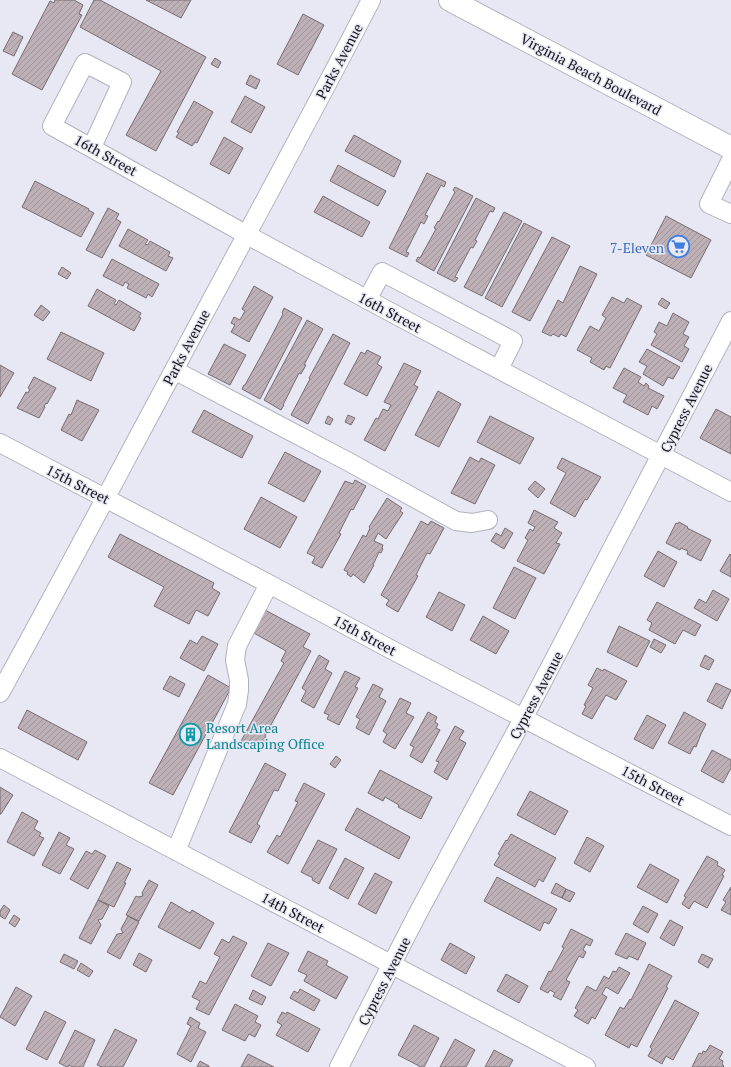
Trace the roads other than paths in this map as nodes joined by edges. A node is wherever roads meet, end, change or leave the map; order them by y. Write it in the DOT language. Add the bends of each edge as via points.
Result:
graph roads {
  1 [pos="371,0"];
  2 [pos="450,0"];
  3 [pos="92,147"];
  4 [pos="731,148"];
  5 [pos="731,160"];
  6 [pos="731,214"];
  7 [pos="246,235"];
  8 [pos="367,300"];
  9 [pos="731,321"];
  10 [pos="727,339"];
  11 [pos="498,369"];
  12 [pos="174,370"];
  13 [pos="0,443"];
  14 [pos="662,455"];
  15 [pos="731,492"];
  16 [pos="106,499"];
  17 [pos="488,520"];
  18 [pos="269,584"];
  19 [pos="0,693"];
  20 [pos="524,717"];
  21 [pos="0,758"];
  22 [pos="731,826"];
  23 [pos="176,851"];
  24 [pos="392,964"];
  25 [pos="339,1067"];
  26 [pos="586,1067"];
  1 -- 7 [label="street, Parks Avenue"];
  2 -- 4 [label="main road, Virginia Beach Boulevard"];
  3 -- 3 [label="street, 16th Street" via="52,126 85,63 122,82"];
  3 -- 7 [label="street, 16th Street"];
  5 -- 6 [label="street" via="709,204"];
  7 -- 8 [label="street, 16th Street"];
  7 -- 12 [label="street, Parks Avenue"];
  8 -- 11 [label="street, 16th Street"];
  8 -- 11 [label="street" via="382,272 403,282 513,341"];
  9 -- 10 [label="street, Cypress Avenue"];
  10 -- 14 [label="street, Cypress Avenue"];
  11 -- 14 [label="street, 16th Street"];
  12 -- 16 [label="street, Parks Avenue"];
  12 -- 17 [label="street" via="456,521 472,523"];
  13 -- 16 [label="street, 15th Street"];
  14 -- 15 [label="street, 16th Street"];
  14 -- 20 [label="street, Cypress Avenue"];
  16 -- 18 [label="street, 15th Street"];
  16 -- 19 [label="street, Parks Avenue"];
  18 -- 20 [label="street, 15th Street"];
  18 -- 23 [label="street" via="237,646 237,704"];
  20 -- 22 [label="street, 15th Street"];
  20 -- 24 [label="street, Cypress Avenue"];
  21 -- 23 [label="street, 14th Street"];
  23 -- 24 [label="street, 14th Street"];
  24 -- 25 [label="street, Cypress Avenue"];
  24 -- 26 [label="street, 14th Street"];
}
